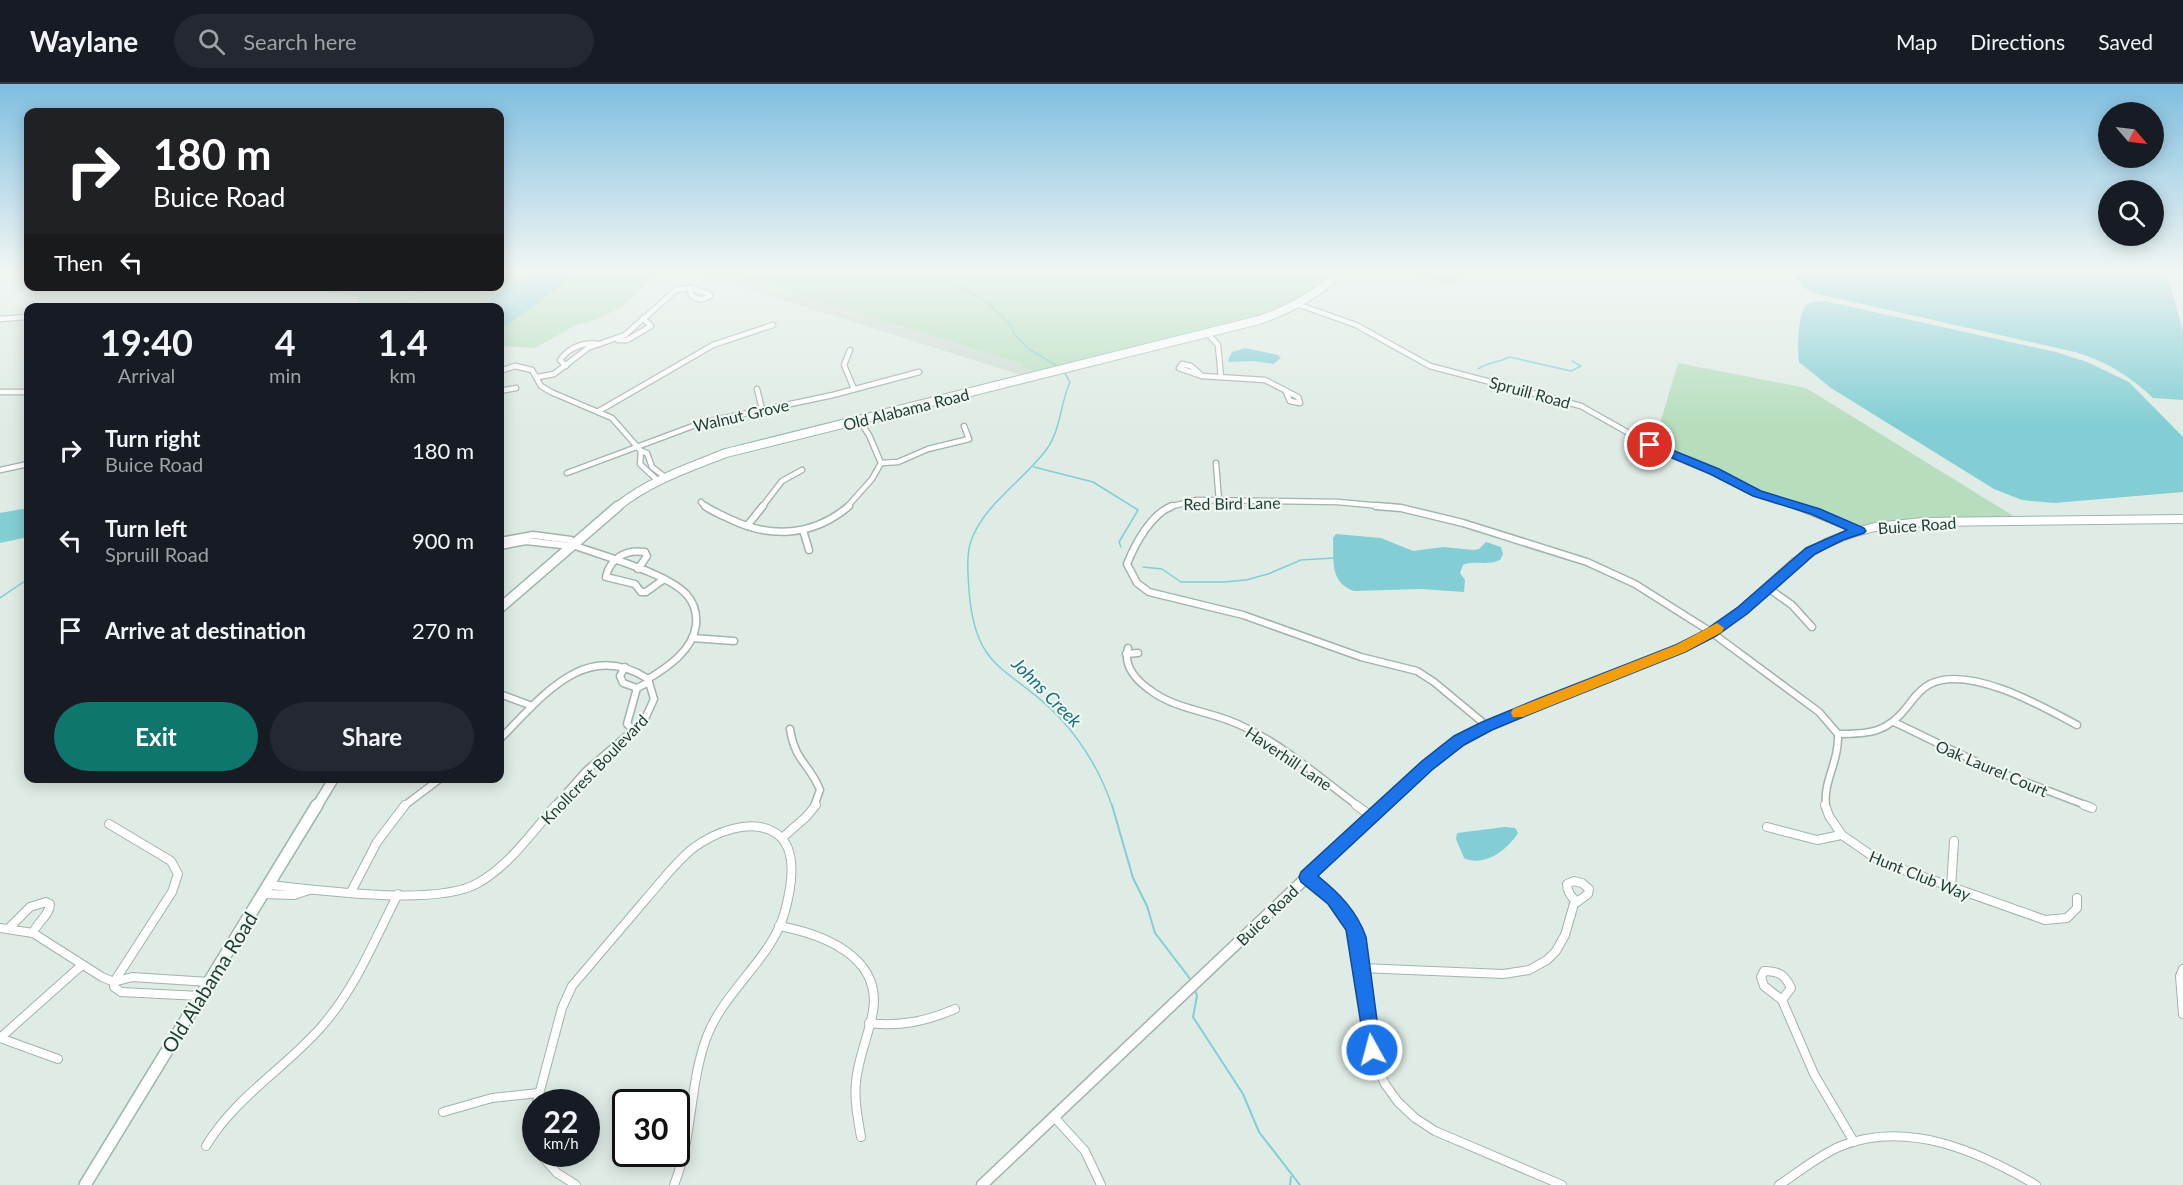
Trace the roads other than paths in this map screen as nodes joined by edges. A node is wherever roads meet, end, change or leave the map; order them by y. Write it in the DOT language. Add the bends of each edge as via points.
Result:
graph roads {
  1 [pos="639,321"];
  2 [pos="646,321"];
  3 [pos="1254,321"];
  4 [pos="1346,321"];
  5 [pos="773,325"];
  6 [pos="1208,334"];
  7 [pos="611,340"];
  8 [pos="600,344"];
  9 [pos="850,350"];
  10 [pos="567,366"];
  11 [pos="504,369"];
  12 [pos="919,372"];
  13 [pos="1202,376"];
  14 [pos="538,377"];
  15 [pos="1221,377"];
  16 [pos="516,388"];
  17 [pos="757,389"];
  18 [pos="854,389"];
  19 [pos="504,390"];
  20 [pos="0,392"];
  21 [pos="24,392"];
  22 [pos="1286,392"];
  23 [pos="762,409"];
  24 [pos="599,411"];
  25 [pos="859,420"];
  26 [pos="964,426"];
  27 [pos="640,449"];
  28 [pos="881,463"];
  29 [pos="1216,463"];
  30 [pos="24,465"];
  31 [pos="0,470"];
  32 [pos="802,470"];
  33 [pos="567,473"];
  34 [pos="661,479"];
  35 [pos="1219,501"];
  36 [pos="701,502"];
  37 [pos="2183,519"];
  38 [pos="747,526"];
  39 [pos="803,530"];
  40 [pos="1860,531"];
  41 [pos="504,540"];
  42 [pos="554,540"];
  43 [pos="504,545"];
  44 [pos="573,545"];
  45 [pos="809,550"];
  46 [pos="614,560"];
  47 [pos="638,569"];
  48 [pos="664,579"];
  49 [pos="1768,588"];
  50 [pos="504,605"];
  51 [pos="1812,627"];
  52 [pos="1711,632"];
  53 [pos="692,638"];
  54 [pos="734,641"];
  55 [pos="1138,653"];
  56 [pos="625,667"];
  57 [pos="648,681"];
  58 [pos="637,688"];
  59 [pos="504,696"];
  60 [pos="532,706"];
  61 [pos="1894,722"];
  62 [pos="2077,725"];
  63 [pos="1487,726"];
  64 [pos="790,729"];
  65 [pos="635,731"];
  66 [pos="1838,734"];
  67 [pos="504,735"];
  68 [pos="331,783"];
  69 [pos="432,783"];
  70 [pos="2092,808"];
  71 [pos="1371,816"];
  72 [pos="109,824"];
  73 [pos="1767,827"];
  74 [pos="1841,835"];
  75 [pos="782,838"];
  76 [pos="1954,841"];
  77 [pos="1307,877"];
  78 [pos="1951,888"];
  79 [pos="266,889"];
  80 [pos="351,892"];
  81 [pos="398,894"];
  82 [pos="2077,898"];
  83 [pos="1576,902"];
  84 [pos="779,926"];
  85 [pos="4,928"];
  86 [pos="33,933"];
  87 [pos="82,965"];
  88 [pos="1362,968"];
  89 [pos="2183,969"];
  90 [pos="114,982"];
  91 [pos="208,982"];
  92 [pos="200,996"];
  93 [pos="1783,1001"];
  94 [pos="955,1009"];
  95 [pos="2183,1014"];
  96 [pos="869,1023"];
  97 [pos="0,1038"];
  98 [pos="58,1059"];
  99 [pos="540,1089"];
  100 [pos="522,1095"];
  101 [pos="443,1112"];
  102 [pos="1055,1118"];
  103 [pos="861,1137"];
  104 [pos="1854,1142"];
  105 [pos="206,1146"];
  106 [pos="552,1167"];
  107 [pos="85,1185"];
  108 [pos="576,1185"];
  109 [pos="674,1185"];
  110 [pos="982,1185"];
  111 [pos="1101,1185"];
  112 [pos="1562,1185"];
  113 [pos="1779,1185"];
  114 [pos="2036,1185"];
  1 -- 7 [label="street" via="625,335"];
  2 -- 7 [label="street" via="651,326 627,340"];
  3 -- 6 [label="main road, Old Alabama Road"];
  4 -- 40 [label="street, Spruill Road" via="1430,366 1581,406 1650,445 1757,493 1816,511"];
  5 -- 24 [label="street" via="713,345"];
  6 -- 15 [label="street" via="1218,346"];
  6 -- 25 [label="main road, Old Alabama Road"];
  7 -- 8 [label="street"];
  8 -- 10 [label="street" via="582,352"];
  8 -- 10 [label="street" via="585,343 564,353 560,360"];
  9 -- 18 [label="street" via="844,357 843,370"];
  10 -- 14 [label="street"];
  11 -- 14 [label="street" via="521,367"];
  12 -- 18 [label="street, Walnut Grove"];
  13 -- 15 [label="street"];
  14 -- 24 [label="street" via="541,386 551,392"];
  15 -- 22 [label="street" via="1261,379"];
  16 -- 19 [label="street"];
  17 -- 23 [label="street"];
  18 -- 23 [label="street, Walnut Grove"];
  20 -- 21 [label="street"];
  23 -- 27 [label="street, Walnut Grove" via="701,423"];
  24 -- 27 [label="street" via="617,422"];
  25 -- 28 [label="street"];
  25 -- 34 [label="main road, Old Alabama Road" via="726,453"];
  26 -- 28 [label="street" via="969,439 928,449 898,462"];
  27 -- 33 [label="street, Walnut Grove"];
  27 -- 34 [label="street" via="647,453"];
  27 -- 34 [label="street" via="640,464"];
  28 -- 39 [label="street" via="874,479 847,509 823,524"];
  29 -- 35 [label="street"];
  30 -- 31 [label="street"];
  32 -- 38 [label="street" via="780,481 761,512"];
  34 -- 44 [label="main road, Old Alabama Road" via="619,504"];
  35 -- 52 [label="street, Red Bird Lane" via="1361,503 1443,517 1605,569 1661,598"];
  35 -- 63 [label="street, Red Bird Lane" via="1185,502 1161,511 1128,559 1130,573 1137,583 1162,597 1243,615 1361,657 1417,671"];
  36 -- 38 [label="street"];
  37 -- 40 [label="street, Buice Road" via="1923,522"];
  38 -- 39 [label="street" via="772,533"];
  39 -- 45 [label="street"];
  40 -- 49 [label="street, Buice Road" via="1811,551"];
  41 -- 42 [label="street" via="533,535"];
  42 -- 43 [label="street"];
  42 -- 44 [label="street" via="564,547"];
  44 -- 46 [label="street"];
  44 -- 50 [label="main road, Old Alabama Road"];
  46 -- 47 [label="street"];
  46 -- 47 [label="street" via="631,550 645,552 647,556"];
  46 -- 48 [label="street" via="606,577 635,584 641,592"];
  47 -- 48 [label="street"];
  48 -- 53 [label="street" via="694,603"];
  49 -- 51 [label="street" via="1792,605"];
  49 -- 52 [label="street, Buice Road"];
  52 -- 63 [label="street, Buice Road" via="1680,649"];
  52 -- 66 [label="street" via="1819,712"];
  53 -- 54 [label="street"];
  53 -- 57 [label="street" via="675,661"];
  55 -- 71 [label="street, Haverhill Lane" via="1127,651 1130,670 1151,692 1255,732"];
  56 -- 57 [label="street"];
  56 -- 58 [label="street" via="620,676 623,683"];
  56 -- 60 [label="street" via="597,666 570,675"];
  57 -- 58 [label="street"];
  57 -- 65 [label="street, Knollcrest Boulevard" via="654,699 651,710"];
  58 -- 65 [label="street" via="627,724"];
  59 -- 60 [label="street"];
  60 -- 67 [label="street"];
  61 -- 62 [label="street" via="1920,691 1944,679 1987,686"];
  61 -- 66 [label="street" via="1870,732"];
  61 -- 70 [label="street, Oak Laurel Court" via="2012,778"];
  63 -- 71 [label="street, Buice Road" via="1440,754"];
  64 -- 75 [label="street" via="793,750 818,779 821,790 812,810"];
  65 -- 81 [label="street, Knollcrest Boulevard" via="586,771 492,874 455,893"];
  66 -- 74 [label="street, Hunt Club Way" via="1838,754 1825,802"];
  68 -- 79 [label="main road, Old Alabama Road"];
  69 -- 80 [label="street" via="395,814"];
  71 -- 77 [label="street, Buice Road"];
  72 -- 90 [label="street" via="171,861 178,874 172,892"];
  73 -- 74 [label="street" via="1817,840"];
  74 -- 78 [label="street, Hunt Club Way" via="1881,862"];
  75 -- 84 [label="street" via="789,847 792,864"];
  75 -- 99 [label="street" via="763,828 739,828 710,837 687,853 572,986 562,1008"];
  76 -- 78 [label="street"];
  77 -- 88 [label="street" via="1348,916 1357,937"];
  77 -- 102 [label="street, Buice Road"];
  78 -- 82 [label="street, Hunt Club Way" via="2045,920 2072,916"];
  79 -- 80 [label="street, Knollcrest Boulevard" via="294,894 313,889"];
  79 -- 91 [label="main road, Old Alabama Road"];
  80 -- 81 [label="street, Knollcrest Boulevard"];
  81 -- 105 [label="street" via="337,1010 225,1117"];
  83 -- 88 [label="street" via="1560,946 1547,960 1529,970 1503,974"];
  84 -- 96 [label="street" via="818,935 865,964 876,988"];
  84 -- 109 [label="street" via="712,1022 700,1058 685,1150"];
  85 -- 86 [label="street"];
  85 -- 86 [label="street" via="30,907 46,902 50,909"];
  86 -- 87 [label="street"];
  87 -- 90 [label="street"];
  87 -- 97 [label="street"];
  88 -- 112 [label="street" via="1375,1062 1385,1086 1402,1108 1435,1131"];
  89 -- 95 [label="street"];
  90 -- 91 [label="street" via="132,977"];
  90 -- 92 [label="street" via="121,992"];
  91 -- 92 [label="main road, Old Alabama Road"];
  92 -- 107 [label="main road, Old Alabama Road"];
  93 -- 104 [label="street" via="1809,1069"];
  94 -- 96 [label="street" via="909,1026"];
  96 -- 103 [label="street" via="856,1083"];
  97 -- 98 [label="street"];
  100 -- 101 [label="street" via="492,1098"];
  102 -- 110 [label="street, Buice Road"];
  102 -- 111 [label="street" via="1085,1151"];
  104 -- 113 [label="street" via="1827,1153"];
  104 -- 114 [label="street" via="1881,1137 1940,1143 1997,1163"];
  106 -- 108 [label="street"];
}
